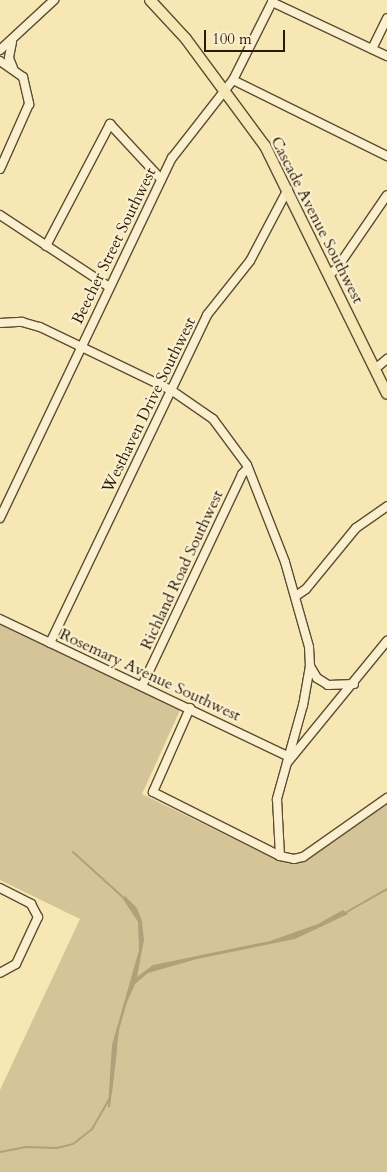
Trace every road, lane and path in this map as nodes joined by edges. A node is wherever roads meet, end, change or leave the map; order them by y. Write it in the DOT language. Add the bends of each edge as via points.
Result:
graph roads {
  1 [pos="54,0"];
  2 [pos="150,0"];
  3 [pos="273,1"];
  4 [pos="387,18"];
  5 [pos="12,42"];
  6 [pos="372,49"];
  7 [pos="0,50"];
  8 [pos="387,56"];
  9 [pos="0,61"];
  10 [pos="13,68"];
  11 [pos="233,80"];
  12 [pos="225,92"];
  13 [pos="387,156"];
  14 [pos="0,169"];
  15 [pos="161,179"];
  16 [pos="288,189"];
  17 [pos="387,195"];
  18 [pos="0,215"];
  19 [pos="46,246"];
  20 [pos="329,275"];
  21 [pos="109,287"];
  22 [pos="0,323"];
  23 [pos="81,347"];
  24 [pos="387,359"];
  25 [pos="375,369"];
  26 [pos="171,390"];
  27 [pos="387,394"];
  28 [pos="248,468"];
  29 [pos="387,506"];
  30 [pos="1,514"];
  31 [pos="296,596"];
  32 [pos="0,619"];
  33 [pos="387,641"];
  34 [pos="50,643"];
  35 [pos="310,666"];
  36 [pos="354,684"];
  37 [pos="142,686"];
  38 [pos="190,708"];
  39 [pos="287,756"];
  40 [pos="284,766"];
  41 [pos="387,798"];
  42 [pos="280,856"];
  43 [pos="0,888"];
  44 [pos="0,973"];
  1 -- 5 [label="street"];
  2 -- 12 [label="main road, Cascade Avenue Southwest" via="186,39"];
  3 -- 6 [label="street"];
  3 -- 11 [label="street, Beecher Street Southwest"];
  4 -- 6 [label="street"];
  5 -- 7 [label="street"];
  5 -- 10 [label="street" via="8,54"];
  6 -- 8 [label="street"];
  9 -- 10 [label="street"];
  10 -- 14 [label="street" via="25,83 29,104"];
  11 -- 12 [label="street, Beecher Street Southwest"];
  11 -- 13 [label="street"];
  12 -- 15 [label="street, Beecher Street Southwest" via="183,142"];
  12 -- 16 [label="main road, Cascade Avenue Southwest" via="265,146"];
  15 -- 19 [label="street" via="110,124"];
  15 -- 21 [label="street, Beecher Street Southwest"];
  16 -- 20 [label="main road, Cascade Avenue Southwest"];
  16 -- 26 [label="street, Westhaven Drive Southwest" via="250,261 207,315"];
  17 -- 20 [label="street" via="338,268"];
  18 -- 19 [label="street"];
  19 -- 21 [label="street"];
  20 -- 25 [label="main road, Cascade Avenue Southwest"];
  21 -- 23 [label="street, Beecher Street Southwest"];
  22 -- 23 [label="street" via="22,322 40,327"];
  23 -- 26 [label="street"];
  23 -- 30 [label="street, Beecher Street Southwest"];
  24 -- 25 [label="street"];
  25 -- 27 [label="main road, Cascade Avenue Southwest"];
  26 -- 28 [label="street" via="213,419"];
  26 -- 34 [label="street, Westhaven Drive Southwest"];
  28 -- 31 [label="street"];
  28 -- 37 [label="street, Richland Road Southwest" via="242,474"];
  29 -- 31 [label="street" via="356,528 306,589"];
  31 -- 35 [label="street" via="307,634"];
  32 -- 34 [label="street, Rosemary Avenue Southwest"];
  33 -- 36 [label="street"];
  34 -- 37 [label="street, Rosemary Avenue Southwest"];
  35 -- 36 [label="street" via="317,678 328,685"];
  35 -- 39 [label="street" via="303,705"];
  36 -- 40 [label="street"];
  37 -- 38 [label="street, Rosemary Avenue Southwest"];
  38 -- 39 [label="street, Rosemary Avenue Southwest"];
  38 -- 42 [label="street" via="153,792"];
  39 -- 40 [label="street"];
  40 -- 42 [label="street" via="277,799"];
  41 -- 42 [label="street" via="302,857"];
  43 -- 44 [label="street" via="31,904 38,917 16,964"];
}
